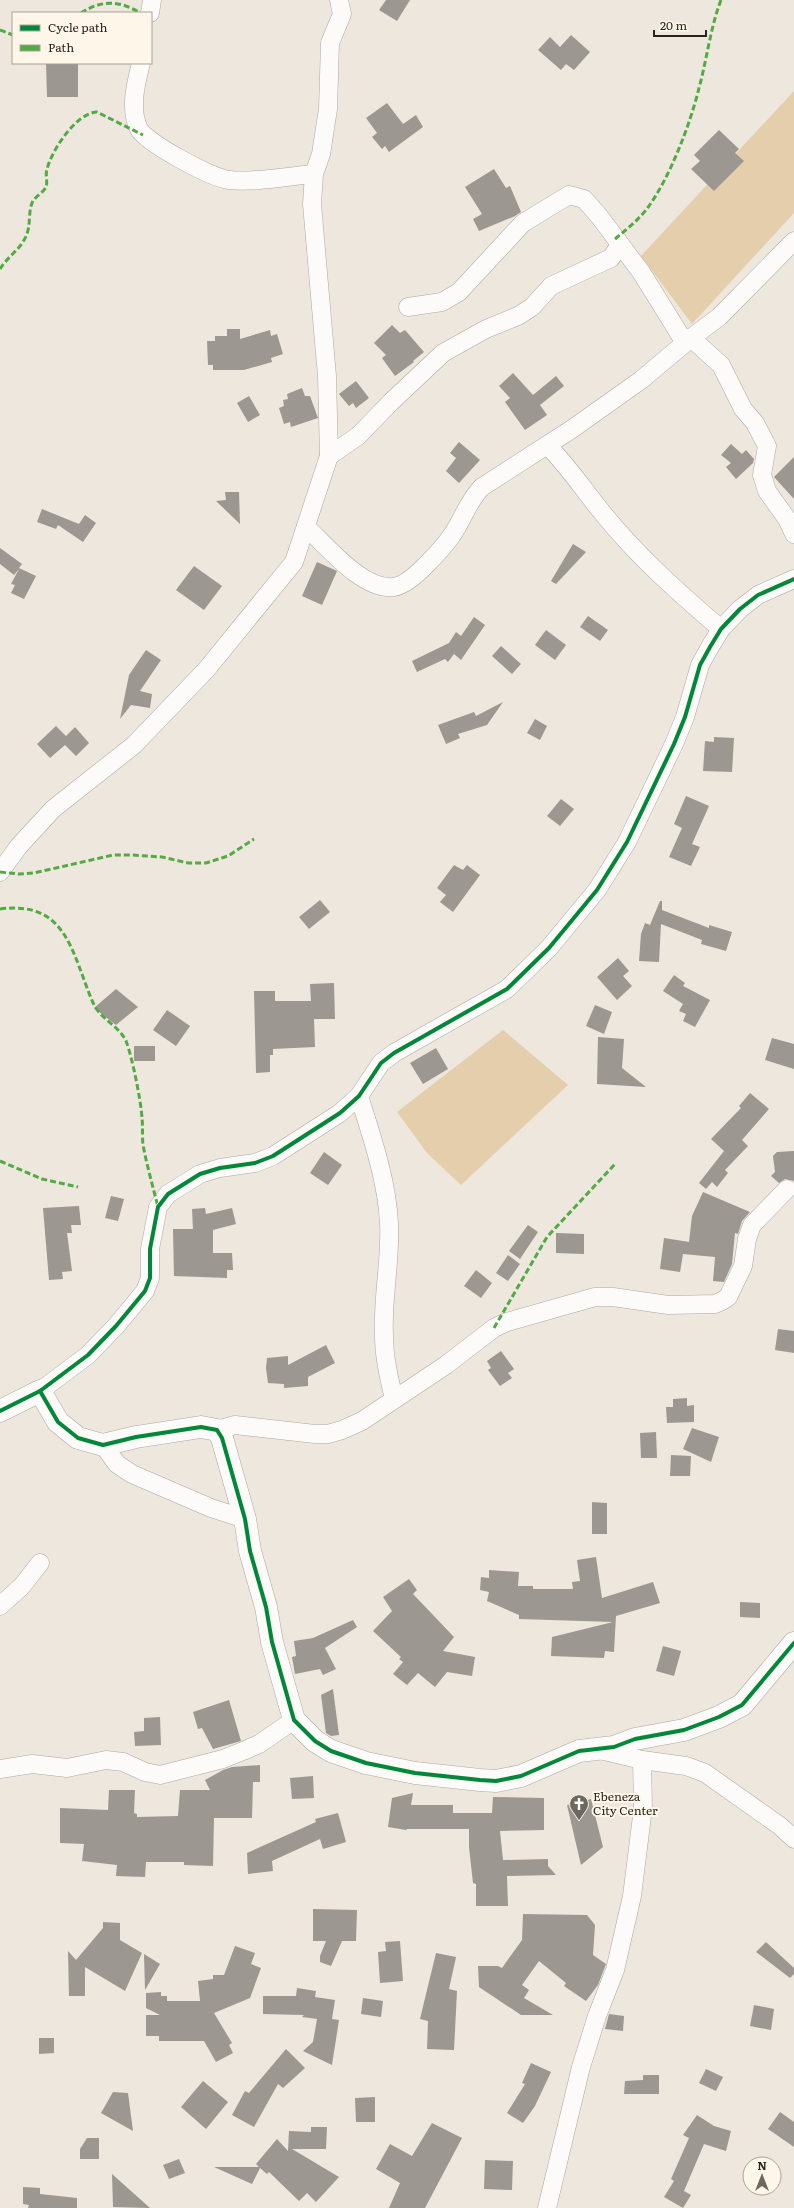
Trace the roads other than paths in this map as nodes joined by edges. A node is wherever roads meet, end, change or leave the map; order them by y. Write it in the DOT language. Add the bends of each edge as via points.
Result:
graph roads {
  1 [pos="152,0"];
  2 [pos="339,0"];
  3 [pos="150,12"];
  4 [pos="141,64"];
  5 [pos="314,174"];
  6 [pos="794,241"];
  7 [pos="620,245"];
  8 [pos="408,307"];
  9 [pos="688,340"];
  10 [pos="547,445"];
  11 [pos="330,456"];
  12 [pos="306,527"];
  13 [pos="794,534"];
  14 [pos="794,579"];
  15 [pos="722,629"];
  16 [pos="0,872"];
  17 [pos="359,1096"];
  18 [pos="787,1190"];
  19 [pos="40,1391"];
  20 [pos="394,1399"];
  21 [pos="0,1411"];
  22 [pos="217,1430"];
  23 [pos="103,1445"];
  24 [pos="245,1519"];
  25 [pos="40,1563"];
  26 [pos="0,1606"];
  27 [pos="794,1643"];
  28 [pos="294,1720"];
  29 [pos="599,1750"];
  30 [pos="642,1760"];
  31 [pos="0,1770"];
  32 [pos="787,1824"];
  33 [pos="794,1839"];
  34 [pos="547,2208"];
  1 -- 3 [label="street"];
  2 -- 5 [label="street" via="342,14 330,43 328,109"];
  4 -- 5 [label="street" via="135,93 139,129 143,135 168,151 199,169 228,180"];
  5 -- 11 [label="street" via="312,204 327,376"];
  6 -- 9 [label="street" via="719,317"];
  7 -- 8 [label="street" via="584,199 569,195 523,222 459,292 442,302"];
  7 -- 9 [label="street"];
  7 -- 11 [label="street" via="611,258 552,286 532,307 518,316 486,329 443,353 358,436"];
  9 -- 10 [label="street" via="635,384"];
  9 -- 13 [label="street" via="722,365 743,408 755,423 767,446 762,475 767,491 787,519"];
  10 -- 12 [label="street" via="482,487 472,497 452,535 437,554 412,579 394,587 379,585 354,573"];
  10 -- 15 [label="street" via="627,540 684,597"];
  11 -- 12 [label="street"];
  12 -- 16 [label="street" via="294,562 206,670 134,746 53,809 19,846"];
  14 -- 15 [label="street" via="758,595 740,609"];
  15 -- 17 [label="street" via="700,665 684,717 643,809 627,842 597,890 549,948 507,989 394,1053 381,1063"];
  17 -- 19 [label="street" via="340,1113 273,1156 255,1163 200,1174 168,1194 158,1207 150,1249 150,1278 145,1290 116,1326 88,1354"];
  17 -- 20 [label="street" via="380,1169 389,1221 390,1246 384,1335 385,1358"];
  18 -- 20 [label="street" via="752,1225 743,1266 728,1297 722,1301 715,1304 668,1305 613,1296 595,1297 526,1316 494,1328 457,1357"];
  19 -- 21 [label="street"];
  19 -- 23 [label="street" via="58,1422 78,1438"];
  20 -- 22 [label="street" via="362,1421 328,1434 235,1425"];
  22 -- 23 [label="street" via="211,1427 189,1428"];
  22 -- 24 [label="street" via="222,1438"];
  23 -- 24 [label="street" via="117,1464 132,1474 211,1508"];
  24 -- 28 [label="street" via="272,1642"];
  25 -- 26 [label="street" via="22,1586"];
  27 -- 29 [label="street" via="742,1705 684,1730 635,1739"];
  28 -- 29 [label="street" via="326,1748 366,1763 415,1773 480,1780 496,1781 521,1776 563,1756 579,1751"];
  28 -- 31 [label="street" via="244,1751 172,1773 160,1775 145,1772 122,1762 106,1760 66,1768 32,1764"];
  29 -- 30 [label="street"];
  30 -- 32 [label="street" via="686,1766 705,1773"];
  30 -- 34 [label="street" via="643,1808 632,1896 615,1970 581,2067"];
  32 -- 33 [label="street"];
}
